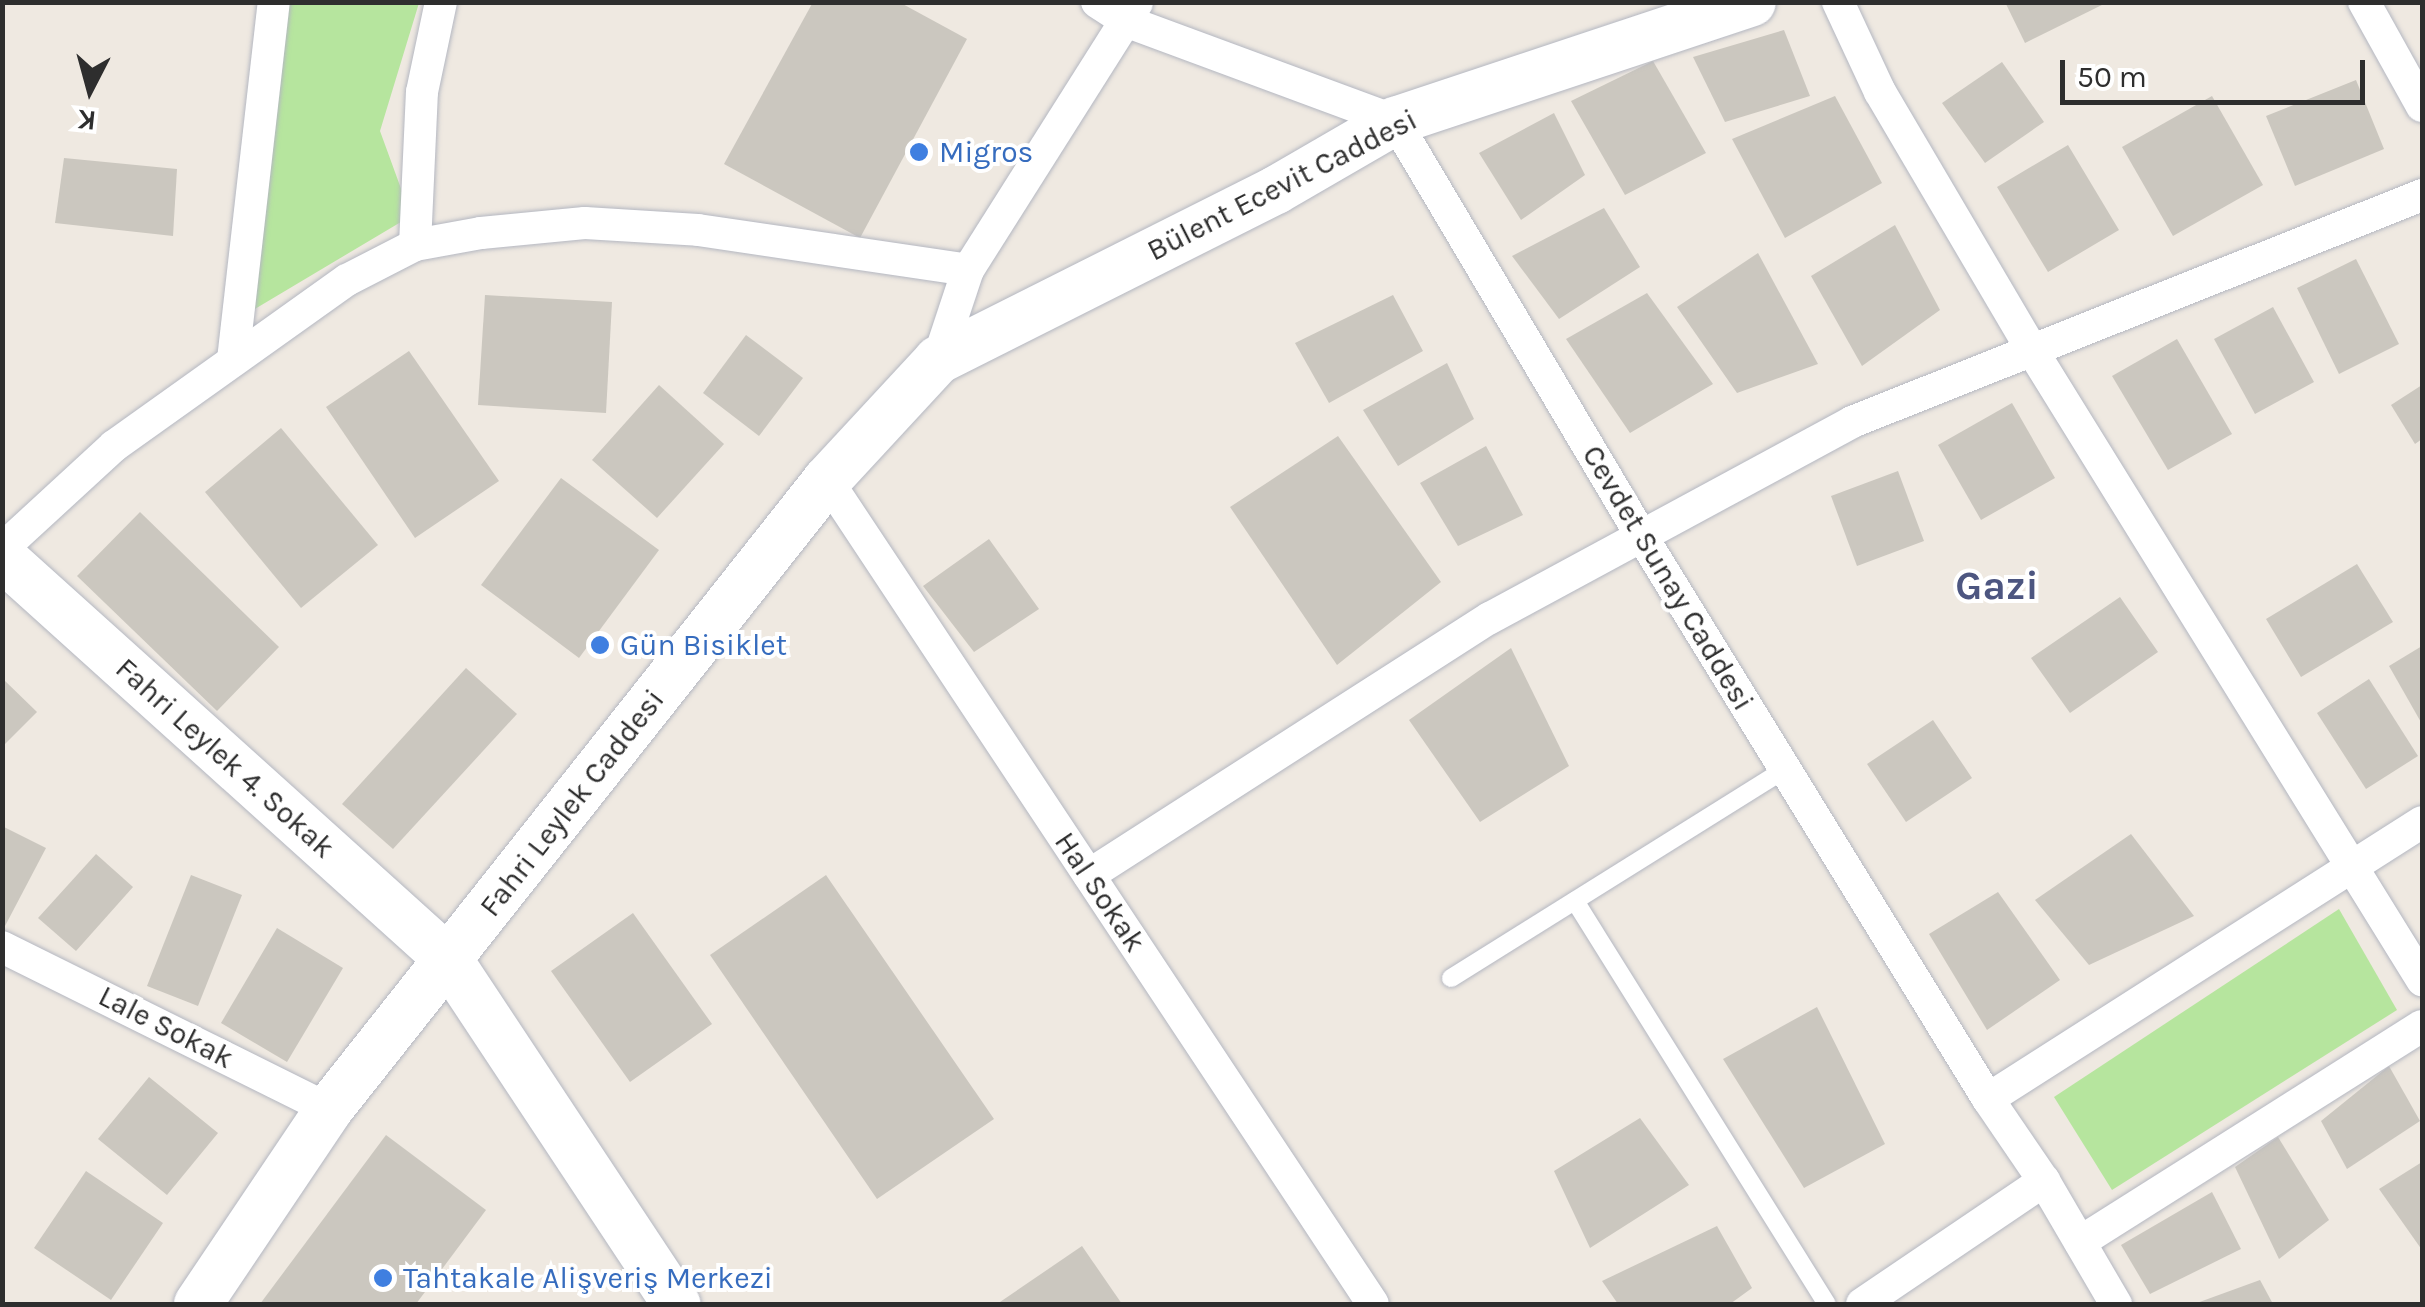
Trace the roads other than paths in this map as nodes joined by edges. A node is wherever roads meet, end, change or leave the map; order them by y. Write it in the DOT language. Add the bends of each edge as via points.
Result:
graph roads {
  1 [pos="274,2"];
  2 [pos="441,2"];
  3 [pos="1098,2"];
  4 [pos="1752,2"];
  5 [pos="1838,2"];
  6 [pos="2364,2"];
  7 [pos="1133,12"];
  8 [pos="2422,106"];
  9 [pos="1394,121"];
  10 [pos="2422,195"];
  11 [pos="415,245"];
  12 [pos="968,270"];
  13 [pos="2030,347"];
  14 [pos="233,360"];
  15 [pos="938,360"];
  16 [pos="827,480"];
  17 [pos="1641,535"];
  18 [pos="2,553"];
  19 [pos="1785,770"];
  20 [pos="2422,822"];
  21 [pos="2355,867"];
  22 [pos="1089,875"];
  23 [pos="1575,901"];
  24 [pos="2,946"];
  25 [pos="448,959"];
  26 [pos="1451,978"];
  27 [pos="2422,980"];
  28 [pos="2422,1026"];
  29 [pos="1988,1099"];
  30 [pos="328,1109"];
  31 [pos="2044,1182"];
  32 [pos="2080,1242"];
  33 [pos="198,1304"];
  34 [pos="676,1304"];
  35 [pos="1373,1304"];
  36 [pos="1827,1304"];
  37 [pos="1862,1304"];
  38 [pos="2116,1304"];
  1 -- 14 [label="street"];
  2 -- 11 [label="street" via="422,92"];
  3 -- 7 [label="street"];
  4 -- 9 [label="street, Bülent Ecevit Caddesi"];
  5 -- 13 [label="street" via="1880,92"];
  6 -- 8 [label="street"];
  7 -- 9 [label="street"];
  7 -- 12 [label="street, Fahri Leylek Caddesi"];
  9 -- 15 [label="street, Bülent Ecevit Caddesi" via="1276,190"];
  9 -- 17 [label="street, Cevdet Sunay Caddesi"];
  10 -- 13 [label="street"];
  11 -- 12 [label="street" via="585,222 698,230"];
  11 -- 14 [label="street" via="347,280"];
  12 -- 15 [label="street, Fahri Leylek Caddesi"];
  13 -- 17 [label="street" via="1852,422"];
  13 -- 21 [label="street"];
  14 -- 18 [label="street" via="114,446"];
  15 -- 16 [label="street, Fahri Leylek Caddesi"];
  16 -- 22 [label="street, Hal Sokak"];
  16 -- 25 [label="street, Fahri Leylek Caddesi"];
  17 -- 19 [label="street, Cevdet Sunay Caddesi"];
  17 -- 22 [label="street" via="1490,618"];
  18 -- 25 [label="street, Fahri Leylek 4. Sokak"];
  19 -- 23 [label="lane"];
  19 -- 29 [label="street, Cevdet Sunay Caddesi"];
  20 -- 21 [label="street"];
  21 -- 27 [label="street"];
  21 -- 29 [label="street"];
  22 -- 35 [label="street, Hal Sokak"];
  23 -- 26 [label="lane"];
  23 -- 36 [label="lane"];
  24 -- 30 [label="street, Lale Sokak"];
  25 -- 30 [label="street, Fahri Leylek Caddesi"];
  25 -- 34 [label="street, Fahri Leylek 4. Sokak"];
  28 -- 32 [label="street"];
  29 -- 31 [label="street, Cevdet Sunay Caddesi"];
  30 -- 33 [label="street, Fahri Leylek Caddesi"];
  31 -- 32 [label="street, Cevdet Sunay Caddesi"];
  31 -- 37 [label="street"];
  32 -- 38 [label="street, Cevdet Sunay Caddesi"];
}
